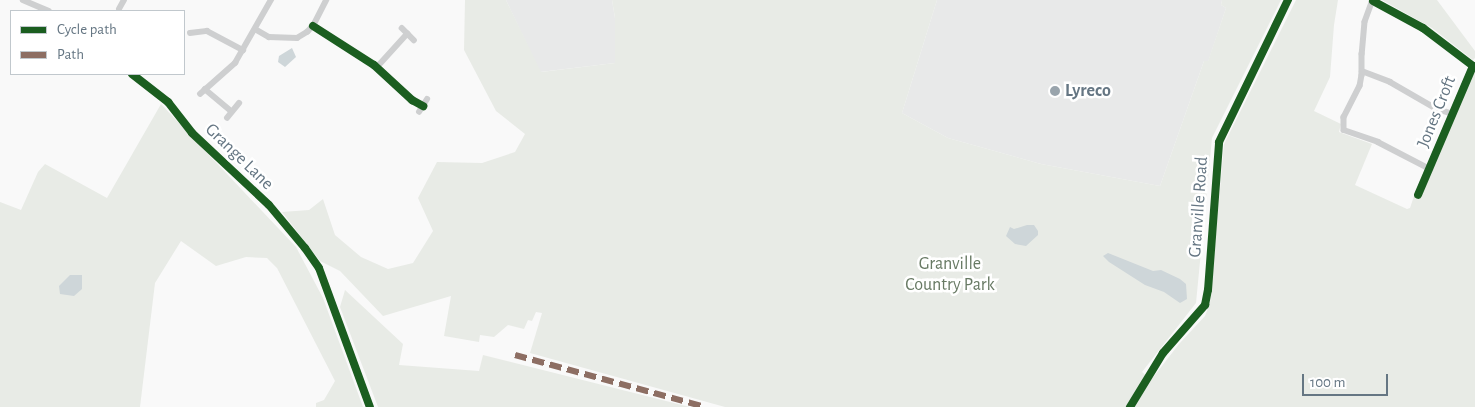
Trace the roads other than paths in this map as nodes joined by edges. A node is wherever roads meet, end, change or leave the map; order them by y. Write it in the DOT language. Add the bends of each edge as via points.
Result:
graph roads {
  1 [pos="23,0"];
  2 [pos="124,0"];
  3 [pos="271,0"];
  4 [pos="326,0"];
  5 [pos="1288,0"];
  6 [pos="1373,0"];
  7 [pos="119,9"];
  8 [pos="47,10"];
  9 [pos="313,26"];
  10 [pos="402,28"];
  11 [pos="255,30"];
  12 [pos="190,33"];
  13 [pos="407,34"];
  14 [pos="414,40"];
  15 [pos="243,50"];
  16 [pos="377,67"];
  17 [pos="1362,71"];
  18 [pos="133,75"];
  19 [pos="427,99"];
  20 [pos="239,103"];
  21 [pos="423,106"];
  22 [pos="232,112"];
  23 [pos="419,112"];
  24 [pos="1453,114"];
  25 [pos="227,118"];
  26 [pos="1430,169"];
  27 [pos="1418,195"];
  28 [pos="370,407"];
  29 [pos="1130,407"];
  1 -- 8 [label="street"];
  2 -- 7 [label="street"];
  3 -- 11 [label="street"];
  4 -- 9 [label="street"];
  5 -- 29 [label="street, Granville Road" via="1219,142 1205,305 1163,353"];
  6 -- 17 [label="street" via="1365,22"];
  6 -- 24 [label="street, Jones Croft" via="1423,28 1473,66"];
  9 -- 11 [label="street" via="297,38 269,37"];
  9 -- 16 [label="street"];
  10 -- 13 [label="street"];
  11 -- 15 [label="street"];
  12 -- 15 [label="street" via="208,31"];
  13 -- 14 [label="street"];
  13 -- 16 [label="street"];
  15 -- 22 [label="street" via="235,63 203,92"];
  16 -- 21 [label="street" via="412,100"];
  17 -- 24 [label="street"];
  17 -- 26 [label="street" via="1360,86 1344,117 1344,130 1378,142"];
  18 -- 28 [label="street, Grange Lane" via="168,102 192,133 269,205 305,248 319,268"];
  19 -- 21 [label="street"];
  20 -- 22 [label="street"];
  21 -- 23 [label="street"];
  22 -- 25 [label="street"];
  24 -- 26 [label="street, Jones Croft"];
  26 -- 27 [label="street, Jones Croft"];
}
